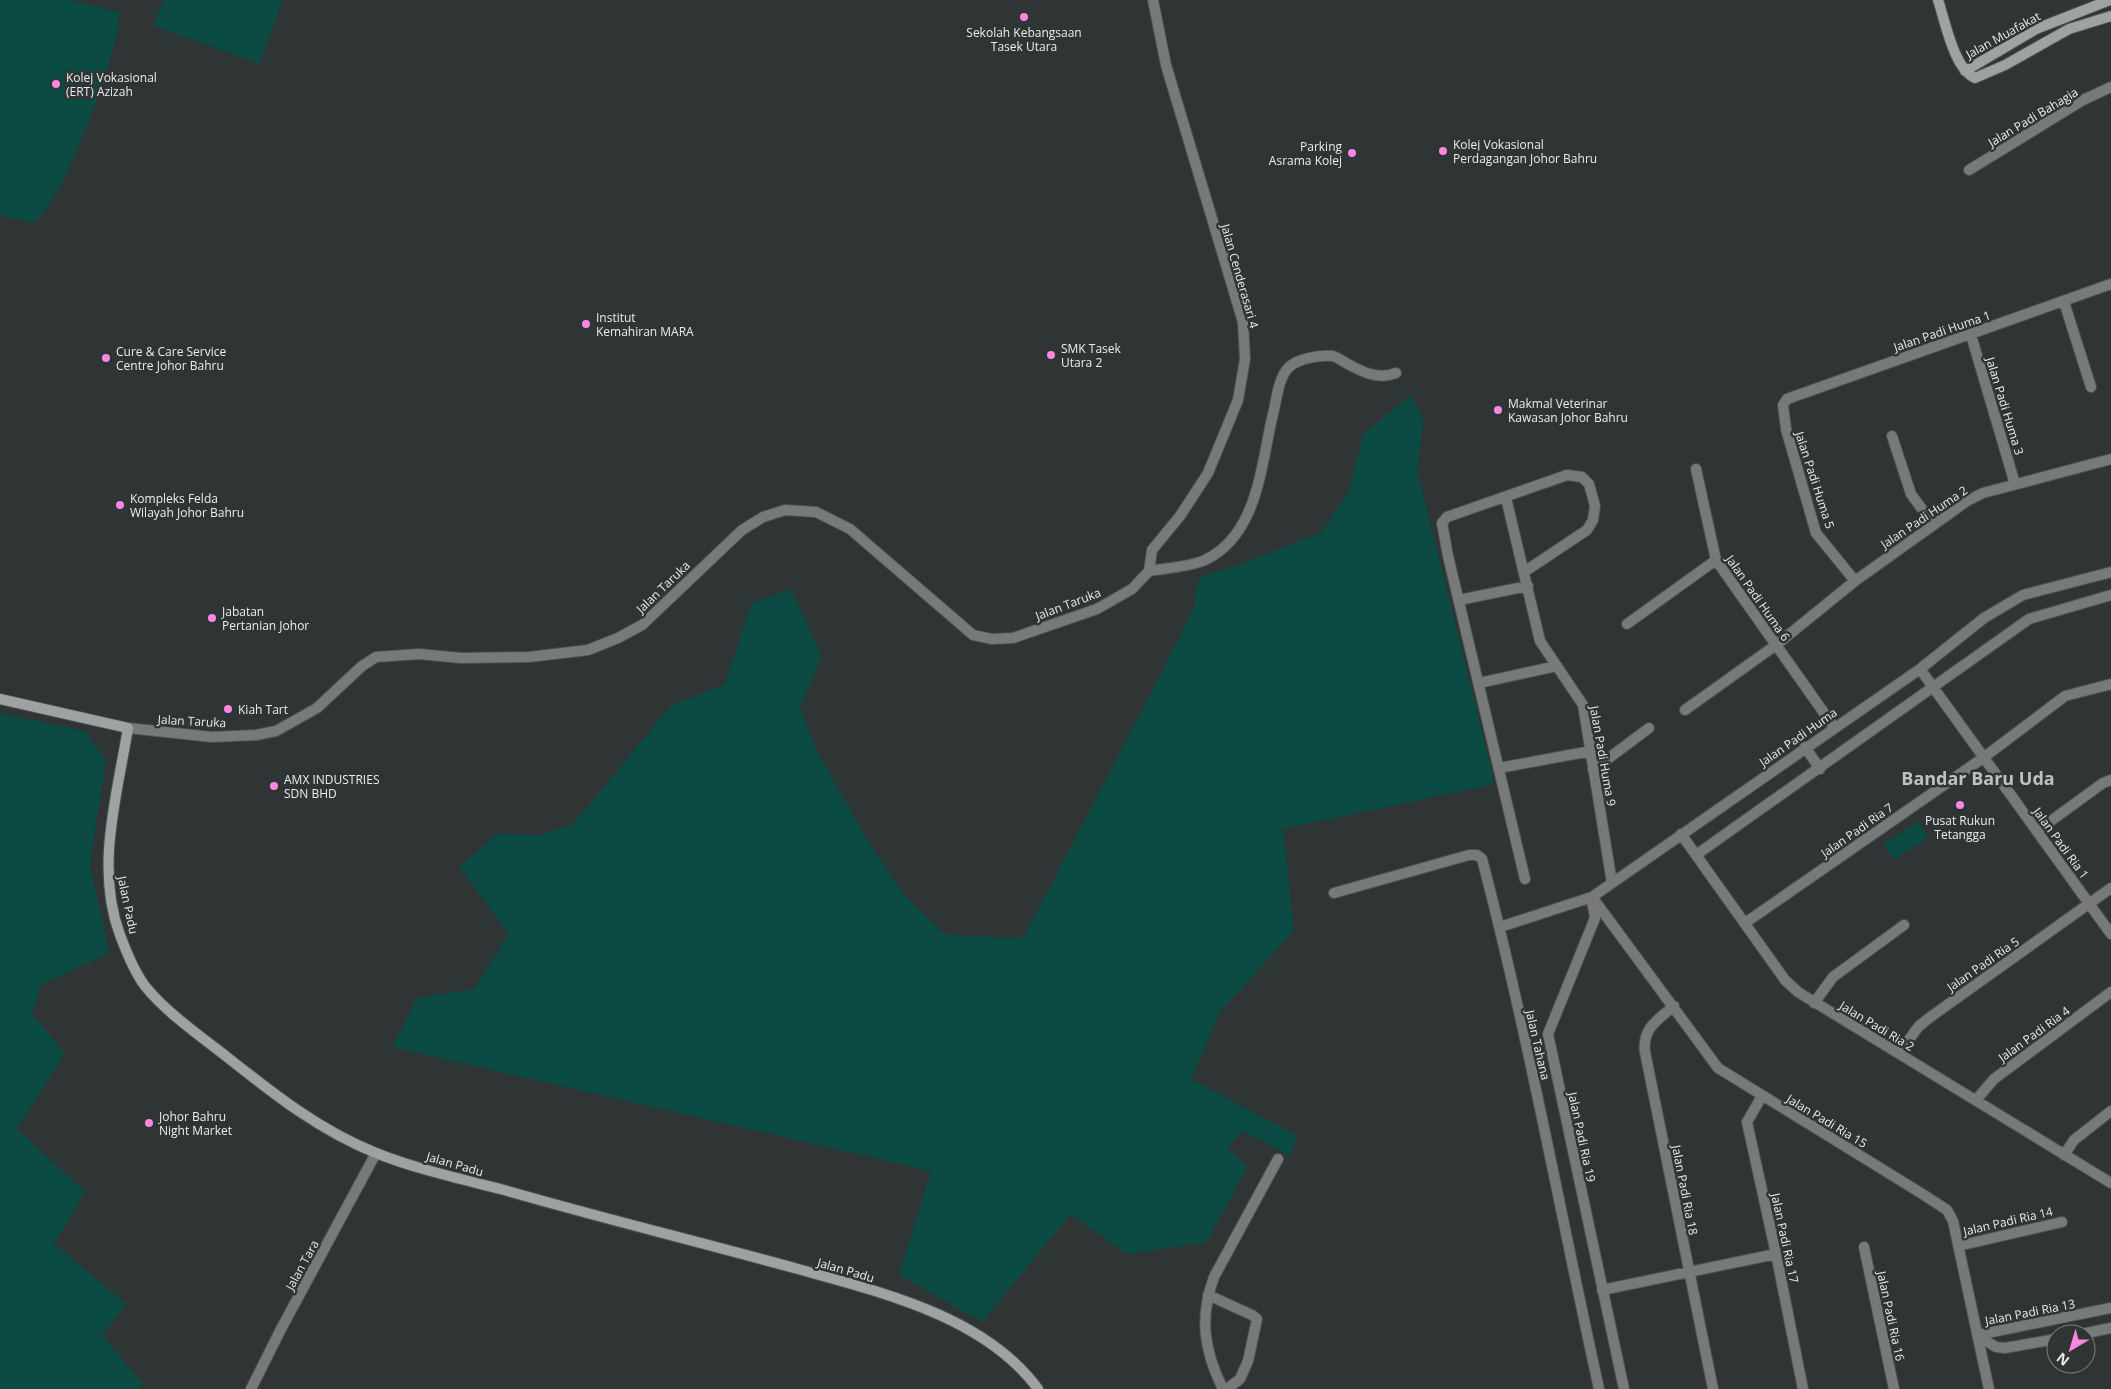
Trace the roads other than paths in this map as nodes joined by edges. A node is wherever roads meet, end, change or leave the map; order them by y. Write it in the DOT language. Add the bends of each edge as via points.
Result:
graph roads {
  1 [pos="1153,0"];
  2 [pos="1938,0"];
  3 [pos="2110,0"];
  4 [pos="2111,16"];
  5 [pos="1965,70"];
  6 [pos="2111,87"];
  7 [pos="1969,170"];
  8 [pos="2111,284"];
  9 [pos="2064,302"];
  10 [pos="1971,334"];
  11 [pos="1396,373"];
  12 [pos="2091,387"];
  13 [pos="1783,404"];
  14 [pos="1892,436"];
  15 [pos="2111,459"];
  16 [pos="1696,468"];
  17 [pos="2015,484"];
  18 [pos="1506,498"];
  19 [pos="1933,524"];
  20 [pos="1716,560"];
  21 [pos="1149,571"];
  22 [pos="1524,572"];
  23 [pos="2111,572"];
  24 [pos="1855,581"];
  25 [pos="1528,586"];
  26 [pos="2111,595"];
  27 [pos="1459,600"];
  28 [pos="1627,624"];
  29 [pos="1776,645"];
  30 [pos="1557,666"];
  31 [pos="1920,669"];
  32 [pos="1479,683"];
  33 [pos="2111,684"];
  34 [pos="1934,687"];
  35 [pos="0,700"];
  36 [pos="1685,710"];
  37 [pos="1834,727"];
  38 [pos="128,728"];
  39 [pos="1649,728"];
  40 [pos="1805,747"];
  41 [pos="1591,751"];
  42 [pos="1983,758"];
  43 [pos="1499,768"];
  44 [pos="1820,769"];
  45 [pos="1593,770"];
  46 [pos="2111,780"];
  47 [pos="2037,831"];
  48 [pos="1681,834"];
  49 [pos="1696,855"];
  50 [pos="1525,879"];
  51 [pos="1612,883"];
  52 [pos="2111,888"];
  53 [pos="1334,894"];
  54 [pos="1592,897"];
  55 [pos="2090,905"];
  56 [pos="1745,923"];
  57 [pos="1904,925"];
  58 [pos="1500,927"];
  59 [pos="2111,934"];
  60 [pos="2111,992"];
  61 [pos="1814,1003"];
  62 [pos="1674,1006"];
  63 [pos="1899,1053"];
  64 [pos="1762,1096"];
  65 [pos="1976,1100"];
  66 [pos="2111,1111"];
  67 [pos="376,1153"];
  68 [pos="2064,1155"];
  69 [pos="1278,1158"];
  70 [pos="2111,1183"];
  71 [pos="2062,1222"];
  72 [pos="1958,1246"];
  73 [pos="1864,1247"];
  74 [pos="1776,1254"];
  75 [pos="1689,1272"];
  76 [pos="1602,1290"];
  77 [pos="1208,1295"];
  78 [pos="2111,1308"];
  79 [pos="2111,1328"];
  80 [pos="2096,1331"];
  81 [pos="1977,1334"];
  82 [pos="2046,1341"];
  83 [pos="251,1389"];
  84 [pos="1038,1389"];
  85 [pos="1223,1389"];
  86 [pos="1227,1389"];
  87 [pos="1599,1389"];
  88 [pos="1624,1389"];
  89 [pos="1713,1389"];
  90 [pos="1803,1389"];
  91 [pos="1894,1389"];
  92 [pos="1989,1389"];
  1 -- 21 [label="street, Jalan Cenderasari 4" via="1166,65 1243,322 1246,346 1238,400 1208,473 1180,516 1152,550"];
  2 -- 5 [label="street" via="1954,51"];
  3 -- 5 [label="street, Jalan Muafakat" via="2036,28"];
  4 -- 5 [label="street, Jalan Muafakat" via="2069,29 1981,76 1975,78"];
  6 -- 7 [label="street, Jalan Padi Bahagia" via="2083,100"];
  8 -- 9 [label="street, Jalan Padi Huma 1"];
  9 -- 10 [label="street, Jalan Padi Huma 1"];
  9 -- 12 [label="street"];
  10 -- 13 [label="street, Jalan Padi Huma 1" via="1787,399"];
  10 -- 17 [label="street, Jalan Padi Huma 3"];
  11 -- 21 [label="street" via="1385,378 1362,372 1334,356 1308,358 1290,367 1282,377 1260,479 1238,529 1225,546 1204,560"];
  13 -- 24 [label="street, Jalan Padi Huma 5" via="1786,430 1816,533"];
  14 -- 19 [label="street" via="1910,494"];
  15 -- 17 [label="street, Jalan Padi Huma 2"];
  16 -- 20 [label="street, Jalan Padi Huma 6"];
  17 -- 19 [label="street, Jalan Padi Huma 2" via="1983,493"];
  18 -- 22 [label="street, Jalan Padi Huma 9"];
  18 -- 22 [label="street" via="1567,475 1582,477 1589,484 1595,506 1593,520 1587,530"];
  18 -- 27 [label="street" via="1443,520"];
  19 -- 24 [label="street, Jalan Padi Huma 2"];
  20 -- 28 [label="street"];
  20 -- 29 [label="street, Jalan Padi Huma 6"];
  21 -- 38 [label="street, Jalan Taruka" via="1132,589 1097,608 1013,638 992,640 972,635 850,529 816,512 785,510 764,517 742,530 642,625 588,650 529,657 461,658 419,654 376,657 317,708 276,731 212,737"];
  22 -- 25 [label="street, Jalan Padi Huma 9"];
  23 -- 31 [label="street, Jalan Padi Huma" via="2023,595 1984,618"];
  24 -- 29 [label="street, Jalan Padi Huma 2"];
  25 -- 27 [label="street"];
  25 -- 30 [label="street, Jalan Padi Huma 9" via="1540,642"];
  26 -- 34 [label="street" via="2029,619"];
  27 -- 32 [label="street"];
  29 -- 36 [label="street, Jalan Padi Huma 2"];
  29 -- 37 [label="street, Jalan Padi Huma 6"];
  30 -- 32 [label="street"];
  30 -- 41 [label="street, Jalan Padi Huma 9" via="1583,705"];
  31 -- 34 [label="street, Jalan Padi Ria 1"];
  31 -- 37 [label="street, Jalan Padi Huma"];
  32 -- 43 [label="street"];
  33 -- 42 [label="street, Jalan Padi Ria 7" via="2065,696"];
  34 -- 42 [label="street, Jalan Padi Ria 1"];
  34 -- 44 [label="street"];
  35 -- 38 [label="street, Jalan Taruka"];
  37 -- 40 [label="street, Jalan Padi Huma"];
  38 -- 67 [label="street, Jalan Padu" via="108,870 120,936 144,985 212,1046 294,1109"];
  39 -- 45 [label="street"];
  40 -- 44 [label="street"];
  40 -- 48 [label="street, Jalan Padi Huma"];
  41 -- 43 [label="street"];
  41 -- 45 [label="street, Jalan Padi Huma 9"];
  42 -- 47 [label="street, Jalan Padi Ria 1"];
  42 -- 56 [label="street, Jalan Padi Ria 7"];
  43 -- 50 [label="street"];
  44 -- 49 [label="street"];
  45 -- 51 [label="street, Jalan Padi Huma 9"];
  46 -- 47 [label="street"];
  47 -- 55 [label="street, Jalan Padi Ria 1"];
  48 -- 49 [label="street, Jalan Padi Ria 2"];
  48 -- 51 [label="street, Jalan Padi Huma"];
  49 -- 56 [label="street, Jalan Padi Ria 2"];
  51 -- 54 [label="street, Jalan Padi Huma"];
  52 -- 55 [label="street, Jalan Padi Ria 5"];
  53 -- 58 [label="street, Jalan Tahana" via="1477,855 1482,859"];
  54 -- 58 [label="street, Jalan Padi Huma"];
  54 -- 62 [label="street, Jalan Padi Ria 15"];
  54 -- 76 [label="street, Jalan Padi Ria 19" via="1596,918 1548,1034"];
  55 -- 59 [label="street, Jalan Padi Ria 1"];
  55 -- 63 [label="street, Jalan Padi Ria 5" via="1929,1018"];
  56 -- 61 [label="street, Jalan Padi Ria 2" via="1785,980"];
  57 -- 61 [label="street" via="1833,977"];
  58 -- 87 [label="street, Jalan Tahana"];
  60 -- 65 [label="street, Jalan Padi Ria 4" via="1994,1079"];
  61 -- 63 [label="street, Jalan Padi Ria 2"];
  62 -- 64 [label="street, Jalan Padi Ria 15" via="1718,1068"];
  62 -- 75 [label="street, Jalan Padi Ria 18" via="1651,1025 1644,1044"];
  63 -- 65 [label="street, Jalan Padi Ria 2"];
  64 -- 72 [label="street, Jalan Padi Ria 15" via="1947,1210 1953,1221"];
  64 -- 74 [label="street, Jalan Padi Ria 17" via="1746,1122"];
  65 -- 68 [label="street, Jalan Padi Ria 2"];
  66 -- 68 [label="street" via="2074,1140"];
  67 -- 83 [label="street, Jalan Tara"];
  67 -- 84 [label="street, Jalan Padu" via="904,1299 946,1318 1002,1353"];
  68 -- 70 [label="street, Jalan Padi Ria 2"];
  69 -- 77 [label="street" via="1214,1277"];
  71 -- 72 [label="street, Jalan Padi Ria 14"];
  72 -- 81 [label="street, Jalan Padi Ria 15"];
  73 -- 91 [label="street, Jalan Padi Ria 16"];
  74 -- 75 [label="street"];
  74 -- 90 [label="street, Jalan Padi Ria 17"];
  75 -- 76 [label="street"];
  75 -- 89 [label="street, Jalan Padi Ria 18"];
  76 -- 88 [label="street, Jalan Padi Ria 19"];
  77 -- 85 [label="street" via="1203,1319 1207,1348 1212,1368"];
  77 -- 86 [label="street" via="1257,1320 1248,1361 1240,1380"];
  78 -- 81 [label="street, Jalan Padi Ria 13"];
  79 -- 80 [label="street"];
  81 -- 82 [label="street, Jalan Padi Ria 13" via="1996,1347 2005,1348"];
  81 -- 92 [label="street, Jalan Padi Ria 15"];
}
